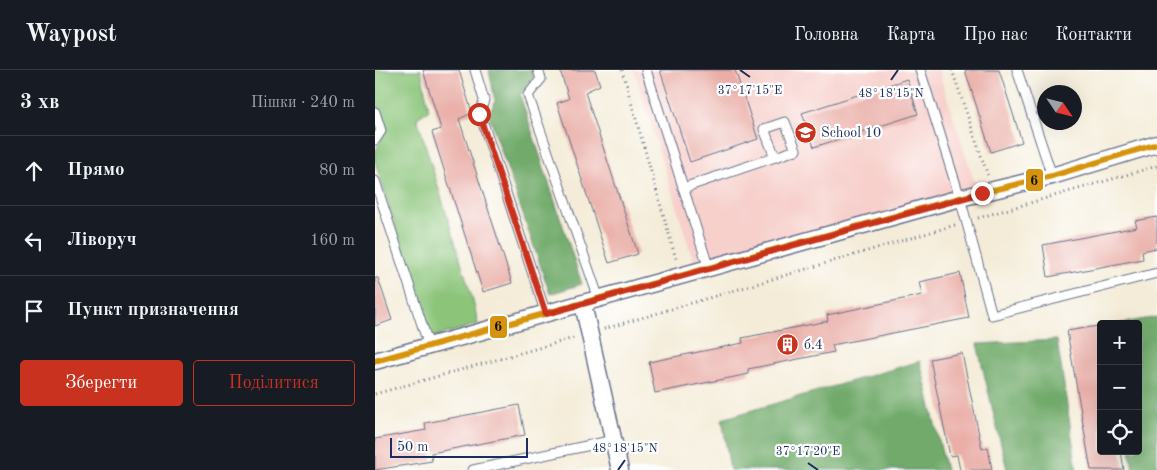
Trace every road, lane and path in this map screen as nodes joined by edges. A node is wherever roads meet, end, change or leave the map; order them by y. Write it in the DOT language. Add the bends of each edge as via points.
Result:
graph roads {
  1 [pos="475,70"];
  2 [pos="539,70"];
  3 [pos="622,70"];
  4 [pos="646,70"];
  5 [pos="920,70"];
  6 [pos="952,70"];
  7 [pos="1017,70"];
  8 [pos="375,112"];
  9 [pos="375,140"];
  10 [pos="1157,144"];
  11 [pos="775,157"];
  12 [pos="1157,166"];
  13 [pos="1052,176"];
  14 [pos="375,181"];
  15 [pos="683,188"];
  16 [pos="993,190"];
  17 [pos="960,198"];
  18 [pos="967,222"];
  19 [pos="709,269"];
  20 [pos="1157,274"];
  21 [pos="681,277"];
  22 [pos="599,299"];
  23 [pos="583,304"];
  24 [pos="546,314"];
  25 [pos="589,333"];
  26 [pos="429,346"];
  27 [pos="375,361"];
  28 [pos="375,394"];
  29 [pos="613,440"];
  30 [pos="511,466"];
  31 [pos="473,470"];
  32 [pos="620,470"];
  1 -- 24 [label="lane" via="484,100 479,114"];
  2 -- 22 [label="lane" via="541,79 528,96"];
  3 -- 21 [label="path"];
  4 -- 15 [label="lane"];
  5 -- 17 [label="lane"];
  6 -- 16 [label="path"];
  7 -- 13 [label="lane"];
  8 -- 9 [label="lane" via="381,131"];
  10 -- 13 [label="street"];
  11 -- 15 [label="lane"];
  12 -- 18 [label="path"];
  13 -- 16 [label="street"];
  14 -- 26 [label="lane"];
  15 -- 19 [label="lane"];
  16 -- 17 [label="street"];
  17 -- 18 [label="lane"];
  17 -- 19 [label="street"];
  18 -- 20 [label="lane" via="992,315"];
  18 -- 25 [label="path"];
  19 -- 21 [label="street"];
  21 -- 22 [label="street"];
  22 -- 23 [label="street"];
  23 -- 24 [label="street"];
  23 -- 25 [label="street"];
  24 -- 26 [label="street"];
  25 -- 28 [label="path"];
  25 -- 29 [label="street"];
  26 -- 27 [label="street"];
  29 -- 30 [label="lane"];
  29 -- 32 [label="street"];
  30 -- 31 [label="lane"];
}
